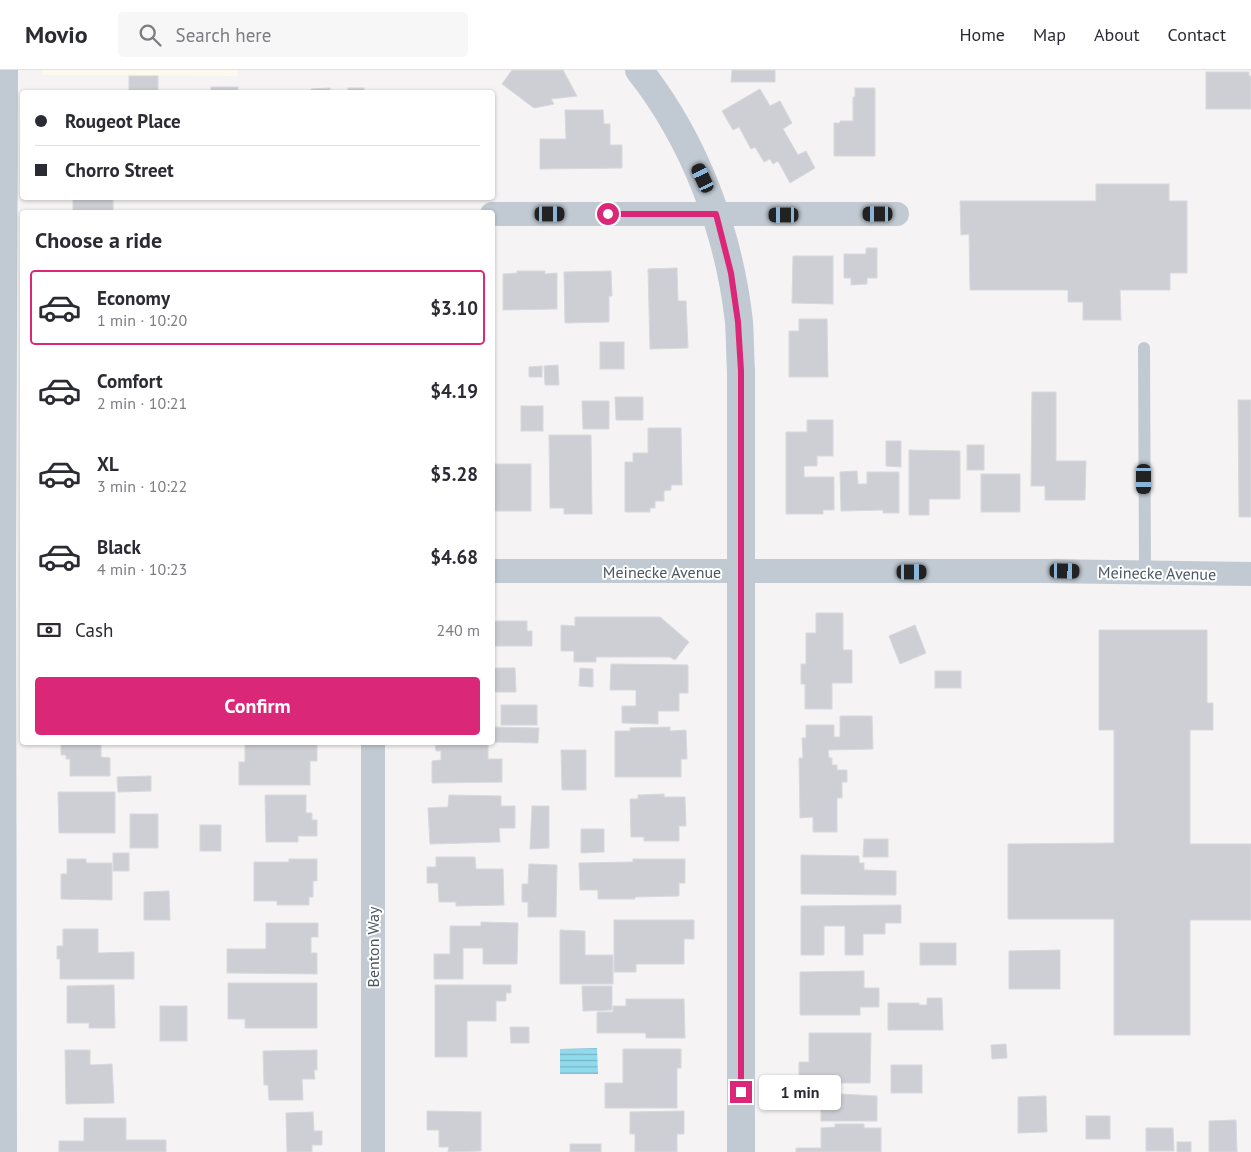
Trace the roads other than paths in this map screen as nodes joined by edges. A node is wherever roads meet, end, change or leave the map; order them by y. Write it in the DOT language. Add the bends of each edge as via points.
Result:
graph roads {
  1 [pos="6,70"];
  2 [pos="639,70"];
  3 [pos="495,214"];
  4 [pos="716,214"];
  5 [pos="897,214"];
  6 [pos="1144,348"];
  7 [pos="3,394"];
  8 [pos="13,570"];
  9 [pos="495,571"];
  10 [pos="740,572"];
  11 [pos="1145,573"];
  12 [pos="1251,574"];
  13 [pos="372,745"];
  14 [pos="5,1152"];
  15 [pos="372,1152"];
  16 [pos="741,1152"];
  1 -- 7 [label="street"];
  2 -- 4 [label="street" via="656,91 692,156"];
  3 -- 4 [label="street"];
  4 -- 5 [label="street"];
  4 -- 10 [label="street" via="731,273 738,322 741,371"];
  6 -- 11 [label="lane"];
  7 -- 8 [label="street"];
  8 -- 14 [label="street"];
  9 -- 10 [label="street, Meinecke Avenue"];
  10 -- 11 [label="street, Meinecke Avenue"];
  10 -- 16 [label="street"];
  11 -- 12 [label="street, Meinecke Avenue"];
  13 -- 15 [label="street, Benton Way"];
}
